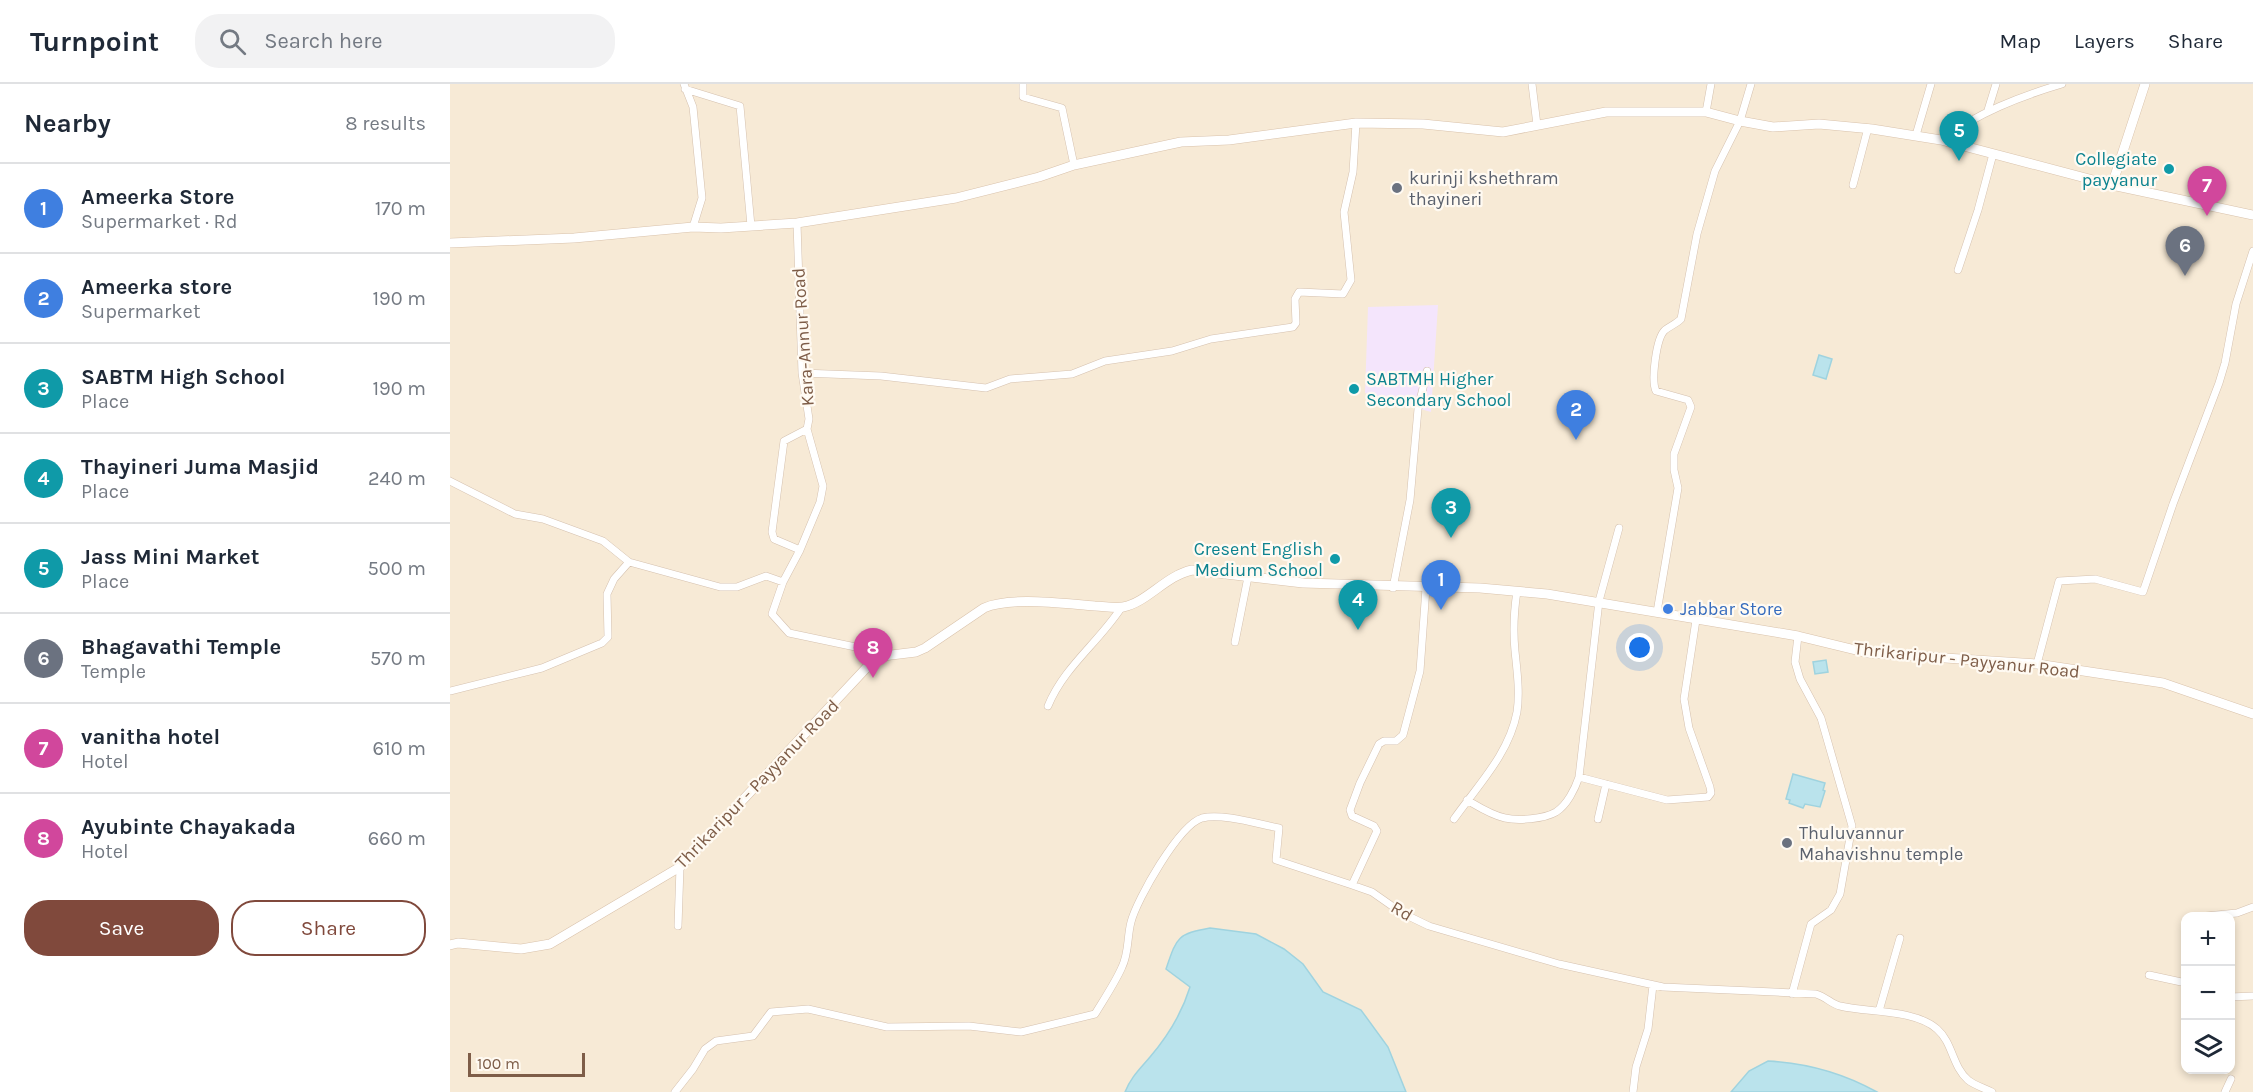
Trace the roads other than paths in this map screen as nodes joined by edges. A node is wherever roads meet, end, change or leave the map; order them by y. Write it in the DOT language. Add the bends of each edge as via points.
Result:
graph roads {
  1 [pos="1023,84"];
  2 [pos="1532,84"];
  3 [pos="1712,84"];
  4 [pos="1751,84"];
  5 [pos="1931,84"];
  6 [pos="1996,84"];
  7 [pos="2062,84"];
  8 [pos="2145,84"];
  9 [pos="685,86"];
  10 [pos="1988,110"];
  11 [pos="1706,112"];
  12 [pos="1740,121"];
  13 [pos="1356,123"];
  14 [pos="1537,125"];
  15 [pos="1868,128"];
  16 [pos="1916,135"];
  17 [pos="1941,140"];
  18 [pos="1993,154"];
  19 [pos="1074,165"];
  20 [pos="1853,185"];
  21 [pos="2112,186"];
  22 [pos="2253,215"];
  23 [pos="797,223"];
  24 [pos="751,226"];
  25 [pos="693,227"];
  26 [pos="450,243"];
  27 [pos="2253,251"];
  28 [pos="1958,270"];
  29 [pos="1427,370"];
  30 [pos="802,374"];
  31 [pos="807,429"];
  32 [pos="450,481"];
  33 [pos="1619,528"];
  34 [pos="800,550"];
  35 [pos="629,562"];
  36 [pos="1248,577"];
  37 [pos="783,582"];
  38 [pos="1393,588"];
  39 [pos="1426,588"];
  40 [pos="1516,591"];
  41 [pos="1599,601"];
  42 [pos="1121,608"];
  43 [pos="1657,612"];
  44 [pos="1696,620"];
  45 [pos="1798,636"];
  46 [pos="1235,642"];
  47 [pos="883,656"];
  48 [pos="2037,664"];
  49 [pos="450,691"];
  50 [pos="1048,706"];
  51 [pos="2253,714"];
  52 [pos="1579,777"];
  53 [pos="1606,784"];
  54 [pos="1467,800"];
  55 [pos="1454,819"];
  56 [pos="1598,819"];
  57 [pos="680,867"];
  58 [pos="1352,885"];
  59 [pos="2253,907"];
  60 [pos="2235,913"];
  61 [pos="678,926"];
  62 [pos="1900,938"];
  63 [pos="450,945"];
  64 [pos="2150,975"];
  65 [pos="2181,981"];
  66 [pos="1653,985"];
  67 [pos="1792,994"];
  68 [pos="2253,996"];
  69 [pos="2235,997"];
  70 [pos="1879,1011"];
  71 [pos="2231,1079"];
  72 [pos="675,1092"];
  73 [pos="1633,1092"];
  74 [pos="1992,1092"];
  75 [pos="2225,1092"];
  1 -- 19 [label="street" via="1023,97 1062,108"];
  2 -- 14 [label="street"];
  3 -- 11 [label="street"];
  4 -- 12 [label="street"];
  5 -- 16 [label="street"];
  6 -- 10 [label="street"];
  7 -- 10 [label="street"];
  8 -- 21 [label="main road"];
  9 -- 24 [label="street" via="740,106"];
  9 -- 25 [label="street" via="693,107 702,198"];
  10 -- 17 [label="street"];
  11 -- 12 [label="main road"];
  11 -- 14 [label="main road" via="1606,112"];
  12 -- 15 [label="main road" via="1773,127 1819,124"];
  12 -- 43 [label="street" via="1715,171 1697,234 1681,319 1661,337 1653,375 1656,391 1688,400 1691,407 1674,454 1677,500"];
  13 -- 14 [label="main road" via="1423,124 1503,132"];
  13 -- 19 [label="main road" via="1229,140 1181,142"];
  13 -- 30 [label="street" via="1353,172 1344,212 1351,280 1343,294 1299,292 1293,327 1211,339 1172,351 1105,361 1072,374 1010,379 986,388 881,376"];
  15 -- 16 [label="main road"];
  15 -- 20 [label="street"];
  16 -- 17 [label="main road"];
  17 -- 18 [label="main road"];
  18 -- 21 [label="main road"];
  18 -- 28 [label="street"];
  19 -- 23 [label="main road" via="956,198"];
  21 -- 22 [label="main road"];
  23 -- 24 [label="main road"];
  23 -- 30 [label="street, Kara-Annur Road"];
  24 -- 25 [label="main road"];
  25 -- 26 [label="main road" via="574,238"];
  27 -- 48 [label="street" via="2230,325 2222,373 2144,592 2095,579 2059,581"];
  29 -- 38 [label="street" via="1418,409 1410,500"];
  30 -- 31 [label="street, Kara-Annur Road"];
  31 -- 34 [label="street" via="823,486"];
  31 -- 34 [label="street, Kara-Annur Road" via="784,441 772,532 774,539"];
  32 -- 35 [label="street" via="515,514 543,519 603,541"];
  33 -- 41 [label="street"];
  34 -- 37 [label="street"];
  35 -- 37 [label="street" via="720,587 737,587 766,576"];
  35 -- 49 [label="street" via="607,594 608,636 602,643 542,668"];
  36 -- 38 [label="main road, Thrikaripur - Payyanur Road"];
  36 -- 42 [label="main road, Thrikaripur - Payyanur Road" via="1209,571 1180,572"];
  36 -- 46 [label="street"];
  37 -- 47 [label="street" via="772,614 789,633"];
  38 -- 39 [label="main road, Thrikaripur - Payyanur Road"];
  39 -- 40 [label="main road, Thrikaripur - Payyanur Road"];
  39 -- 58 [label="street" via="1420,671 1402,735 1396,741 1379,744 1350,810 1352,816 1377,831"];
  40 -- 41 [label="main road, Thrikaripur - Payyanur Road"];
  40 -- 54 [label="street" via="1517,711 1501,753"];
  41 -- 43 [label="main road, Thrikaripur - Payyanur Road"];
  41 -- 52 [label="street"];
  42 -- 47 [label="main road" via="994,603 925,648"];
  42 -- 50 [label="street" via="1100,637 1075,661"];
  43 -- 44 [label="main road, Thrikaripur - Payyanur Road"];
  44 -- 45 [label="main road, Thrikaripur - Payyanur Road"];
  44 -- 53 [label="street" via="1684,699 1689,728 1711,793 1708,797 1667,800"];
  45 -- 48 [label="main road, Thrikaripur - Payyanur Road" via="1868,653"];
  45 -- 67 [label="street" via="1795,662 1821,718 1852,826 1840,894 1831,910 1811,924"];
  47 -- 57 [label="main road, Thrikaripur - Payyanur Road" via="869,665"];
  48 -- 51 [label="main road, Thrikaripur - Payyanur Road" via="2163,683"];
  52 -- 53 [label="street"];
  52 -- 54 [label="street" via="1575,791 1556,812 1532,818 1505,818"];
  53 -- 56 [label="street"];
  54 -- 55 [label="street"];
  57 -- 61 [label="street"];
  57 -- 63 [label="main road, Thrikaripur - Payyanur Road" via="550,944 521,949"];
  58 -- 66 [label="street, Rd" via="1372,892 1429,926 1559,964"];
  58 -- 72 [label="street, Rd" via="1276,860 1279,828 1216,817 1201,819 1182,833 1156,868 1131,921 1123,967 1095,1014 1021,1032 969,1026 887,1028 808,1009 771,1012 753,1036 716,1041 705,1049"];
  59 -- 60 [label="street"];
  62 -- 70 [label="street"];
  64 -- 65 [label="street"];
  66 -- 67 [label="street, Rd"];
  66 -- 73 [label="street"];
  67 -- 70 [label="street, Rd" via="1816,994 1837,1006"];
  68 -- 69 [label="street"];
  70 -- 74 [label="street, Rd" via="1928,1023 1939,1030 1962,1073"];
  71 -- 75 [label="street"];
}
